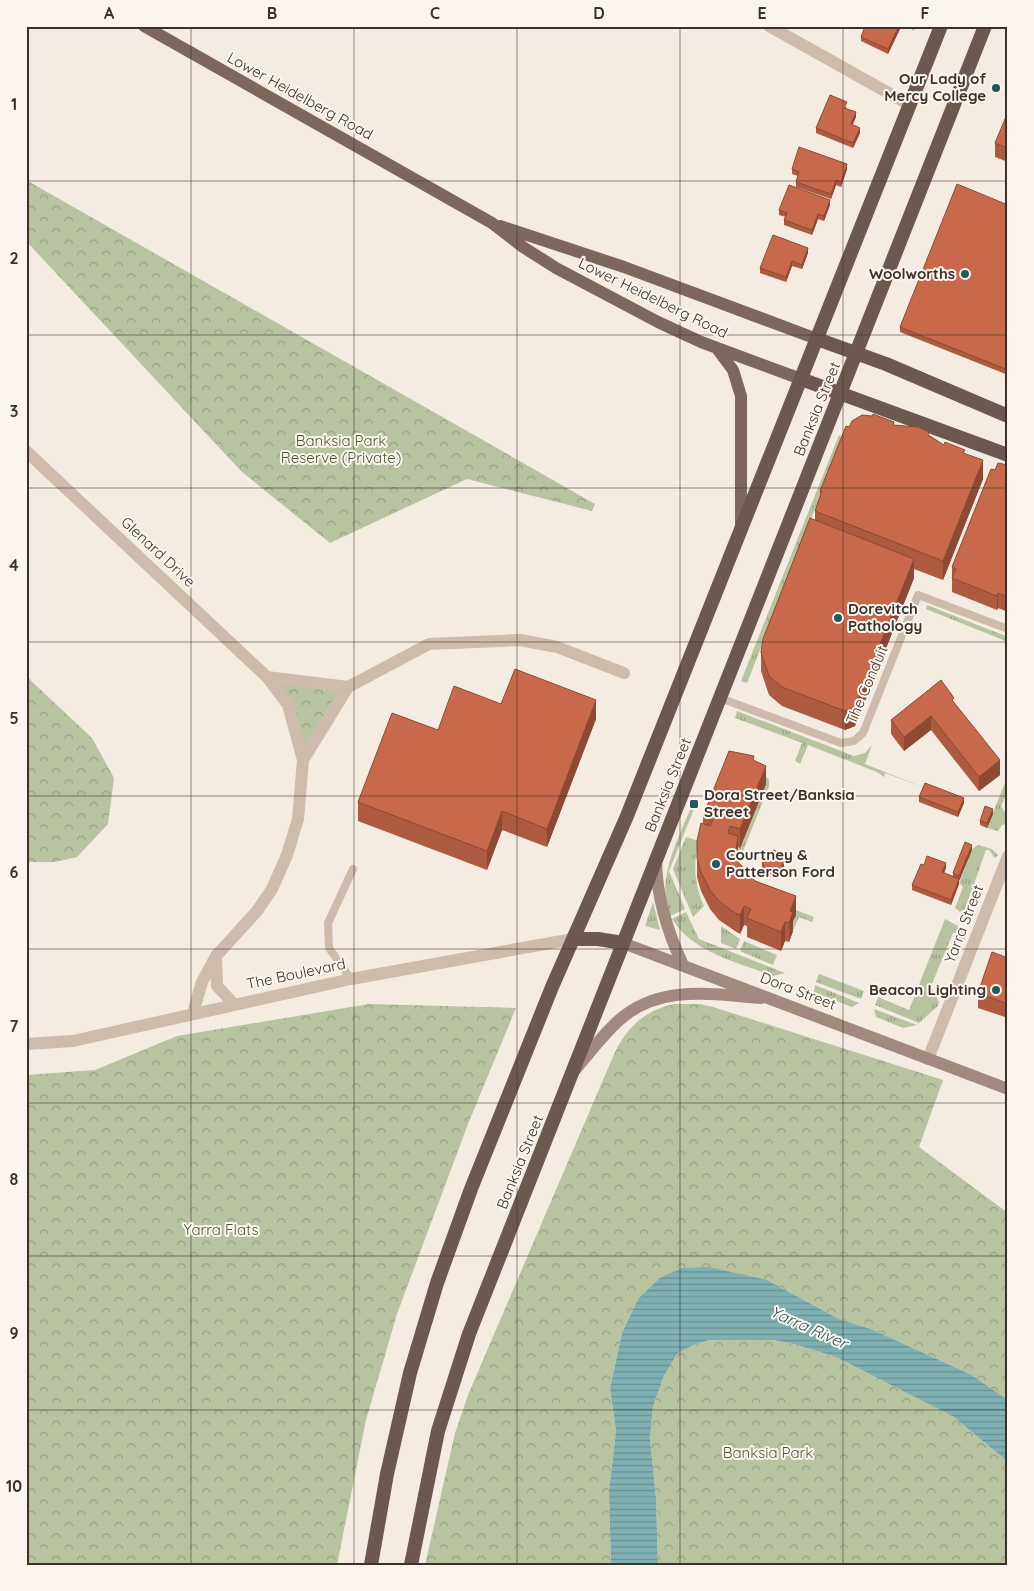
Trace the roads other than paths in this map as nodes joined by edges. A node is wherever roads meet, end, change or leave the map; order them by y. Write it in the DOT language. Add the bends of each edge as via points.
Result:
graph roads {
  1 [pos="144,26"];
  2 [pos="769,26"];
  3 [pos="941,26"];
  4 [pos="985,26"];
  5 [pos="910,105"];
  6 [pos="492,223"];
  7 [pos="817,339"];
  8 [pos="716,348"];
  9 [pos="857,353"];
  10 [pos="802,379"];
  11 [pos="841,394"];
  12 [pos="1008,416"];
  13 [pos="26,451"];
  14 [pos="1008,455"];
  15 [pos="740,533"];
  16 [pos="1008,630"];
  17 [pos="624,673"];
  18 [pos="267,677"];
  19 [pos="348,687"];
  20 [pos="720,698"];
  21 [pos="303,760"];
  22 [pos="1008,856"];
  23 [pos="656,860"];
  24 [pos="353,869"];
  25 [pos="573,939"];
  26 [pos="623,944"];
  27 [pos="216,956"];
  28 [pos="683,965"];
  29 [pos="351,979"];
  30 [pos="776,1000"];
  31 [pos="234,1004"];
  32 [pos="193,1013"];
  33 [pos="26,1044"];
  34 [pos="928,1059"];
  35 [pos="573,1072"];
  36 [pos="1008,1088"];
  37 [pos="371,1565"];
  38 [pos="411,1565"];
  1 -- 6 [label="main road, Lower Heidelberg Road"];
  2 -- 5 [label="street"];
  3 -- 5 [label="highway, Banksia Street"];
  4 -- 9 [label="highway, Banksia Street"];
  5 -- 7 [label="highway, Banksia Street"];
  6 -- 7 [label="main road, Lower Heidelberg Road" via="624,267"];
  6 -- 8 [label="main road, Lower Heidelberg Road" via="556,268 658,322"];
  7 -- 9 [label="highway, Lower Heidelberg Road"];
  7 -- 10 [label="highway, Banksia Street"];
  8 -- 10 [label="main road, Lower Heidelberg Road"];
  8 -- 15 [label="main road" via="734,370 741,396"];
  9 -- 11 [label="highway, Banksia Street"];
  9 -- 12 [label="highway, Lower Heidelberg Road"];
  10 -- 11 [label="highway, Lower Heidelberg Road"];
  10 -- 15 [label="highway, Banksia Street"];
  11 -- 14 [label="highway, Lower Heidelberg Road"];
  11 -- 20 [label="highway, Banksia Street"];
  13 -- 18 [label="street, Glenard Drive"];
  15 -- 25 [label="highway, Banksia Street" via="627,816"];
  16 -- 20 [label="lane, The Conduit" via="918,595 863,733 854,741 841,743"];
  17 -- 19 [label="street" via="557,647 520,640 429,644"];
  18 -- 19 [label="street"];
  18 -- 21 [label="street, Glenard Drive" via="288,705"];
  19 -- 21 [label="street, Glenard Drive"];
  20 -- 23 [label="highway, Banksia Street"];
  21 -- 27 [label="street, Glenard Drive" via="298,819 272,889 257,911"];
  22 -- 34 [label="street, Yarra Street"];
  23 -- 26 [label="highway, Banksia Street"];
  23 -- 28 [label="main road" via="660,905"];
  24 -- 29 [label="lane" via="328,923 328,948"];
  25 -- 26 [label="highway, Dora Street"];
  25 -- 29 [label="street, The Boulevard"];
  25 -- 37 [label="highway, Banksia Street" via="493,1134 437,1283 404,1397"];
  26 -- 28 [label="main road, Dora Street"];
  26 -- 35 [label="highway, Banksia Street"];
  27 -- 31 [label="street" via="217,986"];
  27 -- 32 [label="street, Glenard Drive" via="202,982"];
  28 -- 30 [label="main road, Dora Street"];
  29 -- 31 [label="street, The Boulevard"];
  30 -- 34 [label="main road, Dora Street"];
  30 -- 35 [label="main road" via="689,993 652,1000 618,1021"];
  31 -- 32 [label="street, The Boulevard"];
  32 -- 33 [label="street, The Boulevard" via="73,1041"];
  34 -- 36 [label="main road, Dora Street"];
  35 -- 38 [label="highway, Banksia Street" via="453,1380 433,1454"];
}
